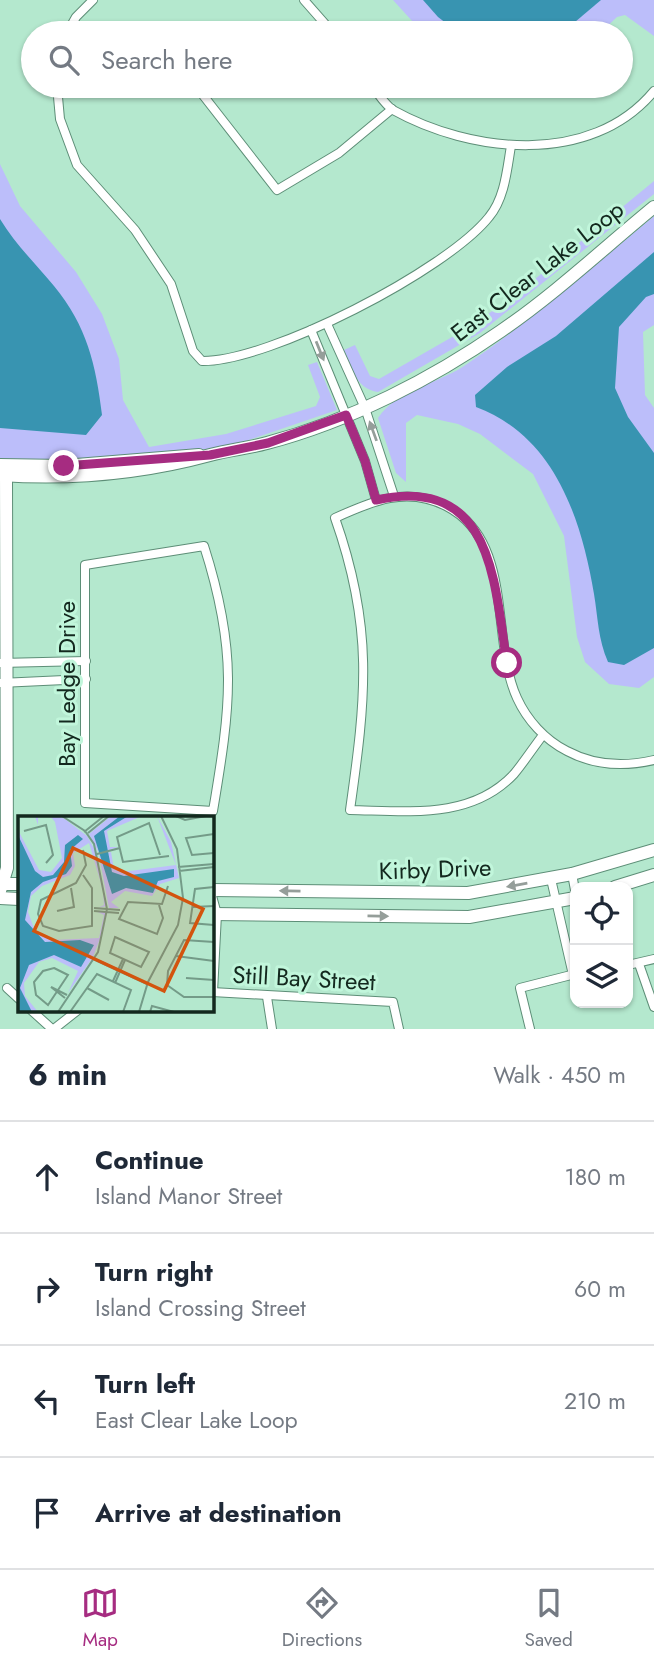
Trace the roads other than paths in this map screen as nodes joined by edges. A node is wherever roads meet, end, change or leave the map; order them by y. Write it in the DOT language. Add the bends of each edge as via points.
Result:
graph roads {
  1 [pos="93,0"];
  2 [pos="304,0"];
  3 [pos="73,21"];
  4 [pos="322,21"];
  5 [pos="654,91"];
  6 [pos="58,98"];
  7 [pos="205,98"];
  8 [pos="382,98"];
  9 [pos="392,109"];
  10 [pos="511,146"];
  11 [pos="654,207"];
  12 [pos="327,324"];
  13 [pos="311,330"];
  14 [pos="346,365"];
  15 [pos="328,372"];
  16 [pos="365,408"];
  17 [pos="346,415"];
  18 [pos="2,471"];
  19 [pos="394,496"];
  20 [pos="376,500"];
  21 [pos="86,661"];
  22 [pos="2,663"];
  23 [pos="86,679"];
  24 [pos="2,683"];
  25 [pos="543,735"];
  26 [pos="654,760"];
  27 [pos="654,850"];
  28 [pos="572,874"];
  29 [pos="654,875"];
  30 [pos="551,879"];
  31 [pos="574,882"];
  32 [pos="631,882"];
  33 [pos="1,886"];
  34 [pos="214,890"];
  35 [pos="0,898"];
  36 [pos="18,899"];
  37 [pos="570,899"];
  38 [pos="556,902"];
  39 [pos="214,914"];
  40 [pos="570,959"];
  41 [pos="654,959"];
  42 [pos="639,964"];
  43 [pos="633,965"];
  44 [pos="570,976"];
  45 [pos="7,988"];
  46 [pos="214,992"];
  47 [pos="267,997"];
  48 [pos="18,998"];
  49 [pos="654,1007"];
  50 [pos="33,1012"];
  51 [pos="75,1012"];
  52 [pos="53,1029"];
  53 [pos="272,1029"];
  54 [pos="399,1029"];
  55 [pos="530,1029"];
  1 -- 3 [label="street"];
  2 -- 4 [label="street"];
  5 -- 10 [label="street" via="614,126 582,137"];
  6 -- 13 [label="street" via="60,119 77,165 135,230 171,284 193,351 202,361 225,361"];
  7 -- 9 [label="street" via="277,190 339,153"];
  8 -- 9 [label="street"];
  9 -- 10 [label="street" via="437,130"];
  10 -- 12 [label="street" via="504,185 490,217 388,292"];
  11 -- 16 [label="street, East Clear Lake Loop" via="503,330"];
  12 -- 13 [label="street"];
  12 -- 14 [label="street"];
  13 -- 15 [label="street, one-way"];
  14 -- 15 [label="street"];
  14 -- 16 [label="street"];
  15 -- 17 [label="street"];
  16 -- 17 [label="street, East Clear Lake Loop"];
  19 -- 16 [label="street, one-way"];
  17 -- 18 [label="street, East Clear Lake Loop" via="268,443 183,464 102,477"];
  17 -- 20 [label="street"];
  18 -- 22 [label="street"];
  19 -- 20 [label="street"];
  19 -- 25 [label="street" via="437,502 460,514 480,536 490,559 511,682 524,711"];
  20 -- 25 [label="street" via="335,518 353,575 365,672 365,706 350,810 434,811 472,803 514,774"];
  21 -- 22 [label="street"];
  21 -- 23 [label="street, Bay Ledge Drive"];
  21 -- 23 [label="street, Bay Ledge Drive" via="85,565 204,546 225,617 230,679 228,722 213,811 85,803"];
  22 -- 24 [label="street"];
  23 -- 24 [label="street"];
  24 -- 33 [label="street" via="6,868"];
  25 -- 26 [label="street" via="591,761 623,765"];
  27 -- 28 [label="street, Kirby Drive"];
  28 -- 30 [label="street, Kirby Drive"];
  28 -- 31 [label="street"];
  29 -- 32 [label="street"];
  30 -- 34 [label="street, Kirby Drive, one-way" via="468,893"];
  30 -- 38 [label="street"];
  35 -- 36 [label="street"];
  37 -- 38 [label="street, Kirby Drive"];
  39 -- 38 [label="street, Kirby Drive, one-way" via="469,917"];
  38 -- 40 [label="street"];
  41 -- 42 [label="street"];
  42 -- 43 [label="street"];
  42 -- 49 [label="street"];
  44 -- 55 [label="street" via="520,988"];
  45 -- 48 [label="street"];
  46 -- 47 [label="street, Still Bay Street"];
  47 -- 53 [label="street"];
  47 -- 54 [label="street, Still Bay Street" via="393,1002"];
  50 -- 52 [label="street"];
  51 -- 52 [label="street"];
}
